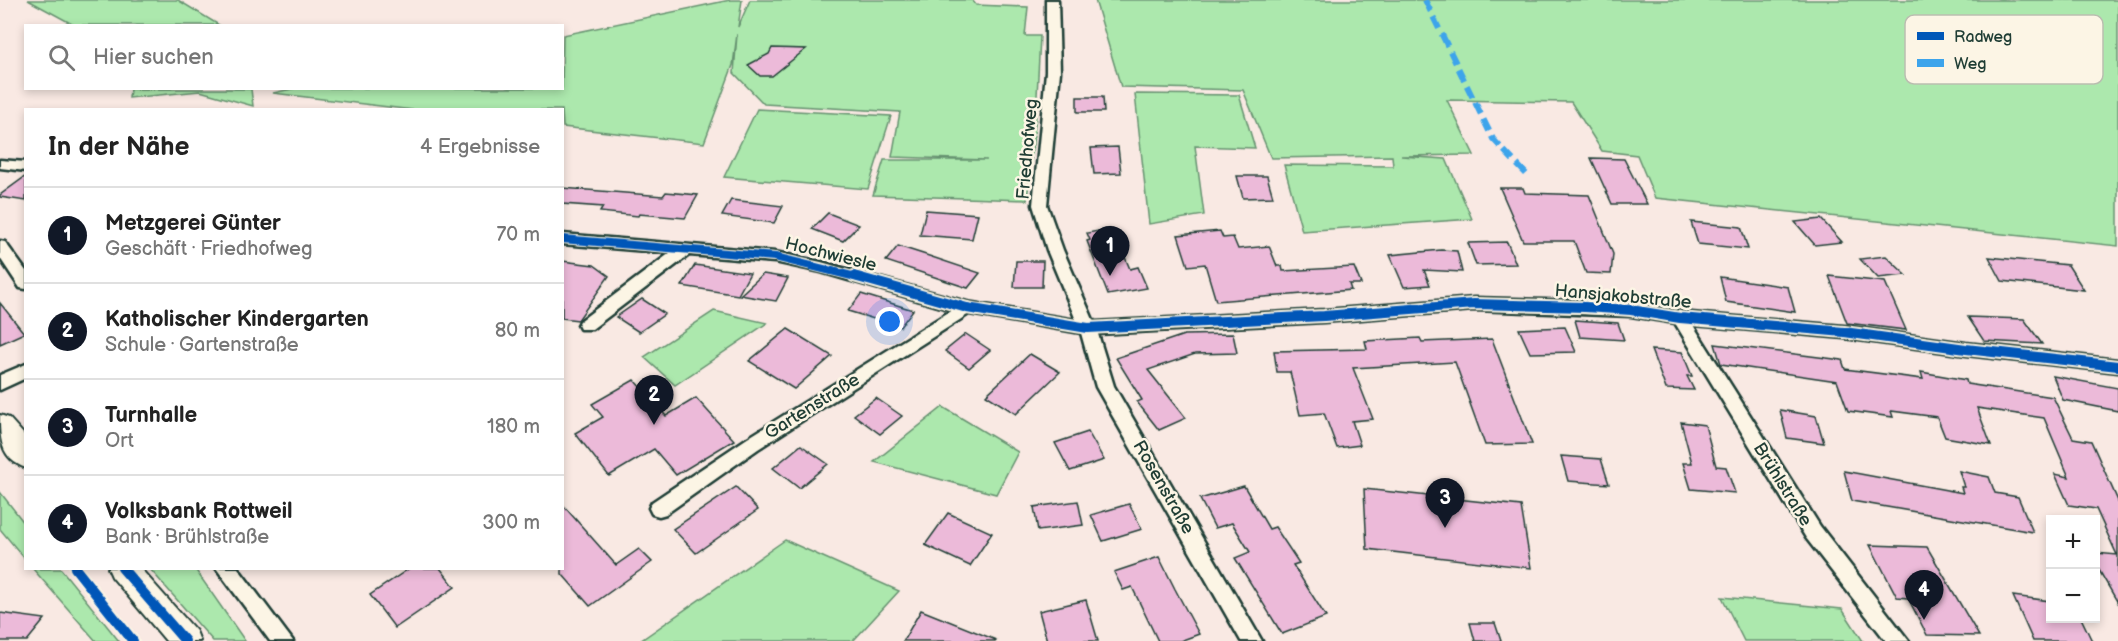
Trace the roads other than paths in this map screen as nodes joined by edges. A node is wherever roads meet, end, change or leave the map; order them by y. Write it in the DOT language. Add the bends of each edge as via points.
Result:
graph roads {
  1 [pos="1052,0"];
  2 [pos="0,164"];
  3 [pos="24,167"];
  4 [pos="564,239"];
  5 [pos="0,246"];
  6 [pos="688,248"];
  7 [pos="24,281"];
  8 [pos="967,308"];
  9 [pos="1680,318"];
  10 [pos="586,325"];
  11 [pos="1088,328"];
  12 [pos="2118,366"];
  13 [pos="24,371"];
  14 [pos="0,383"];
  15 [pos="0,425"];
  16 [pos="24,455"];
  17 [pos="659,508"];
  18 [pos="124,570"];
  19 [pos="232,570"];
  20 [pos="185,641"];
  21 [pos="283,641"];
  22 [pos="1252,641"];
  23 [pos="1899,641"];
  1 -- 11 [label="street, Friedhofweg" via="1053,72 1040,205"];
  2 -- 3 [label="street"];
  4 -- 6 [label="street, Hochwiesle"];
  5 -- 7 [label="street"];
  6 -- 8 [label="street, Hochwiesle" via="775,257"];
  6 -- 10 [label="street"];
  8 -- 11 [label="street, Hochwiesle"];
  8 -- 17 [label="street, Gartenstraße" via="752,444"];
  9 -- 11 [label="street, Hansjakobstraße" via="1631,310 1474,304"];
  9 -- 12 [label="street, Hansjakobstraße" via="1863,334"];
  9 -- 23 [label="street, Brühlstraße" via="1813,532"];
  11 -- 22 [label="street, Rosenstraße" via="1105,387"];
  13 -- 14 [label="street"];
  15 -- 16 [label="street"];
  18 -- 20 [label="street"];
  19 -- 21 [label="street"];
}
